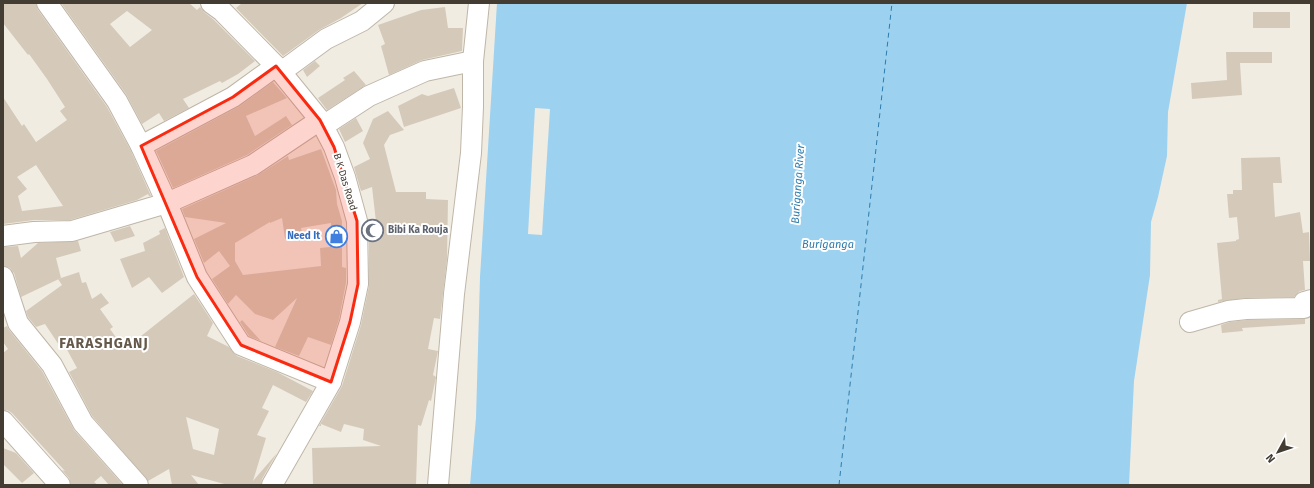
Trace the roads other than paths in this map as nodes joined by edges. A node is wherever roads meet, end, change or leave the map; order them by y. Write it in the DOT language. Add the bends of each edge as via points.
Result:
graph roads {
  1 [pos="47,3"];
  2 [pos="384,3"];
  3 [pos="479,3"];
  4 [pos="223,6"];
  5 [pos="473,61"];
  6 [pos="279,69"];
  7 [pos="321,123"];
  8 [pos="141,146"];
  9 [pos="167,203"];
  10 [pos="3,236"];
  11 [pos="3,276"];
  12 [pos="1311,300"];
  13 [pos="1190,322"];
  14 [pos="331,382"];
  15 [pos="5,428"];
  16 [pos="60,485"];
  17 [pos="138,485"];
  18 [pos="272,485"];
  19 [pos="438,485"];
  1 -- 8 [label="street" via="118,101"];
  2 -- 6 [label="street" via="362,21 326,39"];
  3 -- 5 [label="street"];
  4 -- 6 [label="street, B K Das Road"];
  5 -- 7 [label="street" via="425,71 369,96"];
  5 -- 19 [label="street" via="471,153 454,294"];
  6 -- 7 [label="street, B K Das Road"];
  6 -- 8 [label="street" via="233,97"];
  7 -- 9 [label="street" via="252,165"];
  7 -- 14 [label="street, B K Das Road" via="334,147 357,221 358,284 350,322"];
  8 -- 9 [label="street"];
  9 -- 10 [label="street" via="72,231"];
  9 -- 14 [label="street" via="198,277 241,344"];
  11 -- 17 [label="street" via="18,323 52,365 83,423"];
  12 -- 13 [label="street" via="1304,302 1304,308 1228,311"];
  14 -- 18 [label="street, B K Das Road"];
  15 -- 16 [label="street"];
}
